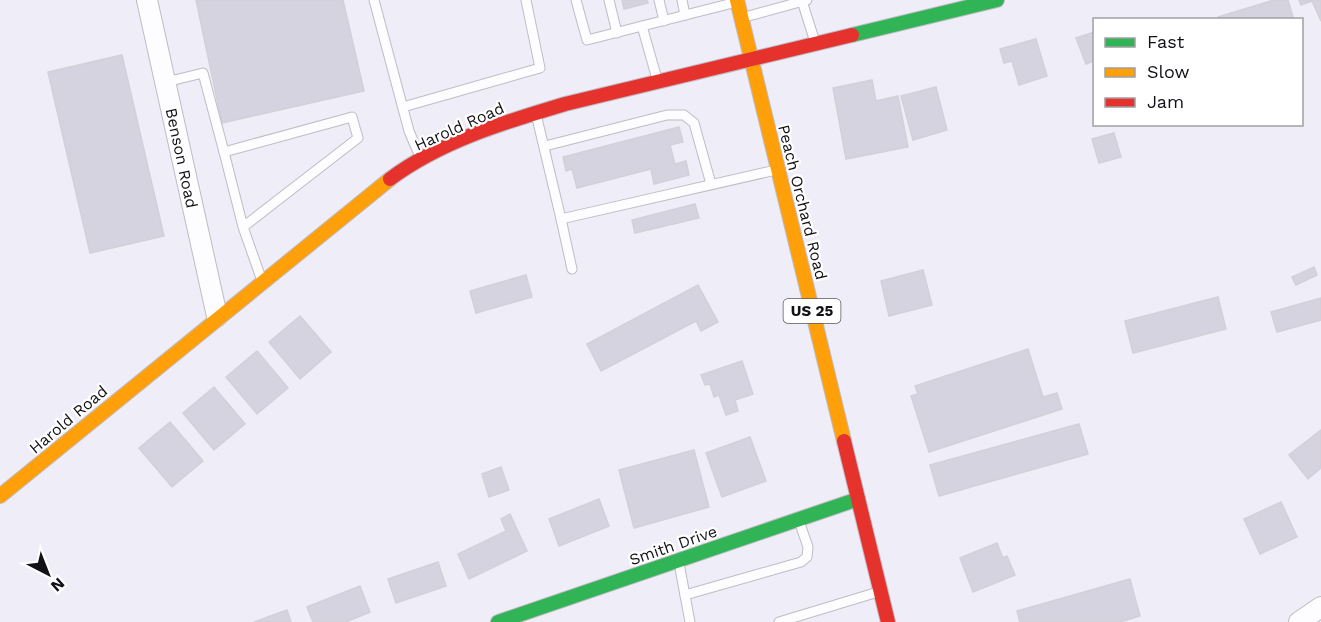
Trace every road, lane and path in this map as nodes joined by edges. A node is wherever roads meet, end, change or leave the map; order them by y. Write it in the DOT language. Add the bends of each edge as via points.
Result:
graph roads {
  1 [pos="147,0"];
  2 [pos="374,0"];
  3 [pos="526,0"];
  4 [pos="576,0"];
  5 [pos="609,0"];
  6 [pos="659,0"];
  7 [pos="682,0"];
  8 [pos="997,0"];
  9 [pos="738,1"];
  10 [pos="804,1"];
  11 [pos="685,15"];
  12 [pos="741,18"];
  13 [pos="664,21"];
  14 [pos="642,26"];
  15 [pos="617,33"];
  16 [pos="815,43"];
  17 [pos="751,59"];
  18 [pos="166,81"];
  19 [pos="658,81"];
  20 [pos="403,107"];
  21 [pos="536,113"];
  22 [pos="545,146"];
  23 [pos="224,152"];
  24 [pos="422,160"];
  25 [pos="778,170"];
  26 [pos="711,184"];
  27 [pos="561,219"];
  28 [pos="243,227"];
  29 [pos="572,269"];
  30 [pos="262,280"];
  31 [pos="217,316"];
  32 [pos="0,496"];
  33 [pos="858,499"];
  34 [pos="798,519"];
  35 [pos="679,560"];
  36 [pos="880,592"];
  37 [pos="685,595"];
  38 [pos="1321,607"];
  39 [pos="498,622"];
  40 [pos="690,622"];
  41 [pos="779,622"];
  42 [pos="888,622"];
  43 [pos="1299,622"];
  1 -- 18 [label="street, Benson Road"];
  2 -- 20 [label="lane"];
  3 -- 20 [label="lane" via="540,68"];
  4 -- 15 [label="lane" via="587,40"];
  5 -- 15 [label="lane"];
  6 -- 13 [label="lane"];
  7 -- 11 [label="lane"];
  8 -- 16 [label="street, Harold Road" via="932,11"];
  9 -- 11 [label="lane"];
  9 -- 12 [label="street, Peach Orchard Road / US 25"];
  10 -- 12 [label="lane"];
  10 -- 16 [label="lane"];
  11 -- 13 [label="lane"];
  12 -- 17 [label="street, Peach Orchard Road / US 25"];
  13 -- 14 [label="lane"];
  14 -- 15 [label="lane"];
  14 -- 19 [label="lane"];
  16 -- 17 [label="street, Harold Road"];
  17 -- 19 [label="street, Harold Road"];
  17 -- 25 [label="street, Peach Orchard Road / US 25"];
  18 -- 23 [label="lane" via="203,73"];
  18 -- 31 [label="street, Benson Road"];
  19 -- 21 [label="street, Harold Road"];
  20 -- 24 [label="lane"];
  21 -- 22 [label="lane"];
  21 -- 24 [label="street, Harold Road" via="479,132"];
  22 -- 26 [label="lane" via="684,115 694,123"];
  22 -- 27 [label="lane"];
  23 -- 28 [label="lane"];
  23 -- 28 [label="lane" via="352,117 358,138"];
  24 -- 30 [label="street, Harold Road" via="363,200"];
  25 -- 26 [label="lane"];
  25 -- 33 [label="street, Peach Orchard Road / US 25"];
  26 -- 27 [label="lane"];
  27 -- 29 [label="lane"];
  28 -- 30 [label="lane"];
  30 -- 31 [label="street, Harold Road"];
  31 -- 32 [label="street, Harold Road"];
  33 -- 34 [label="street, Smith Drive"];
  33 -- 36 [label="street, Peach Orchard Road / US 25"];
  34 -- 35 [label="street, Smith Drive"];
  34 -- 37 [label="lane" via="808,547 807,557 801,562"];
  35 -- 37 [label="lane"];
  35 -- 39 [label="street, Smith Drive"];
  36 -- 41 [label="lane"];
  36 -- 42 [label="street, Peach Orchard Road / US 25"];
  37 -- 40 [label="lane"];
  38 -- 43 [label="street"];
}
